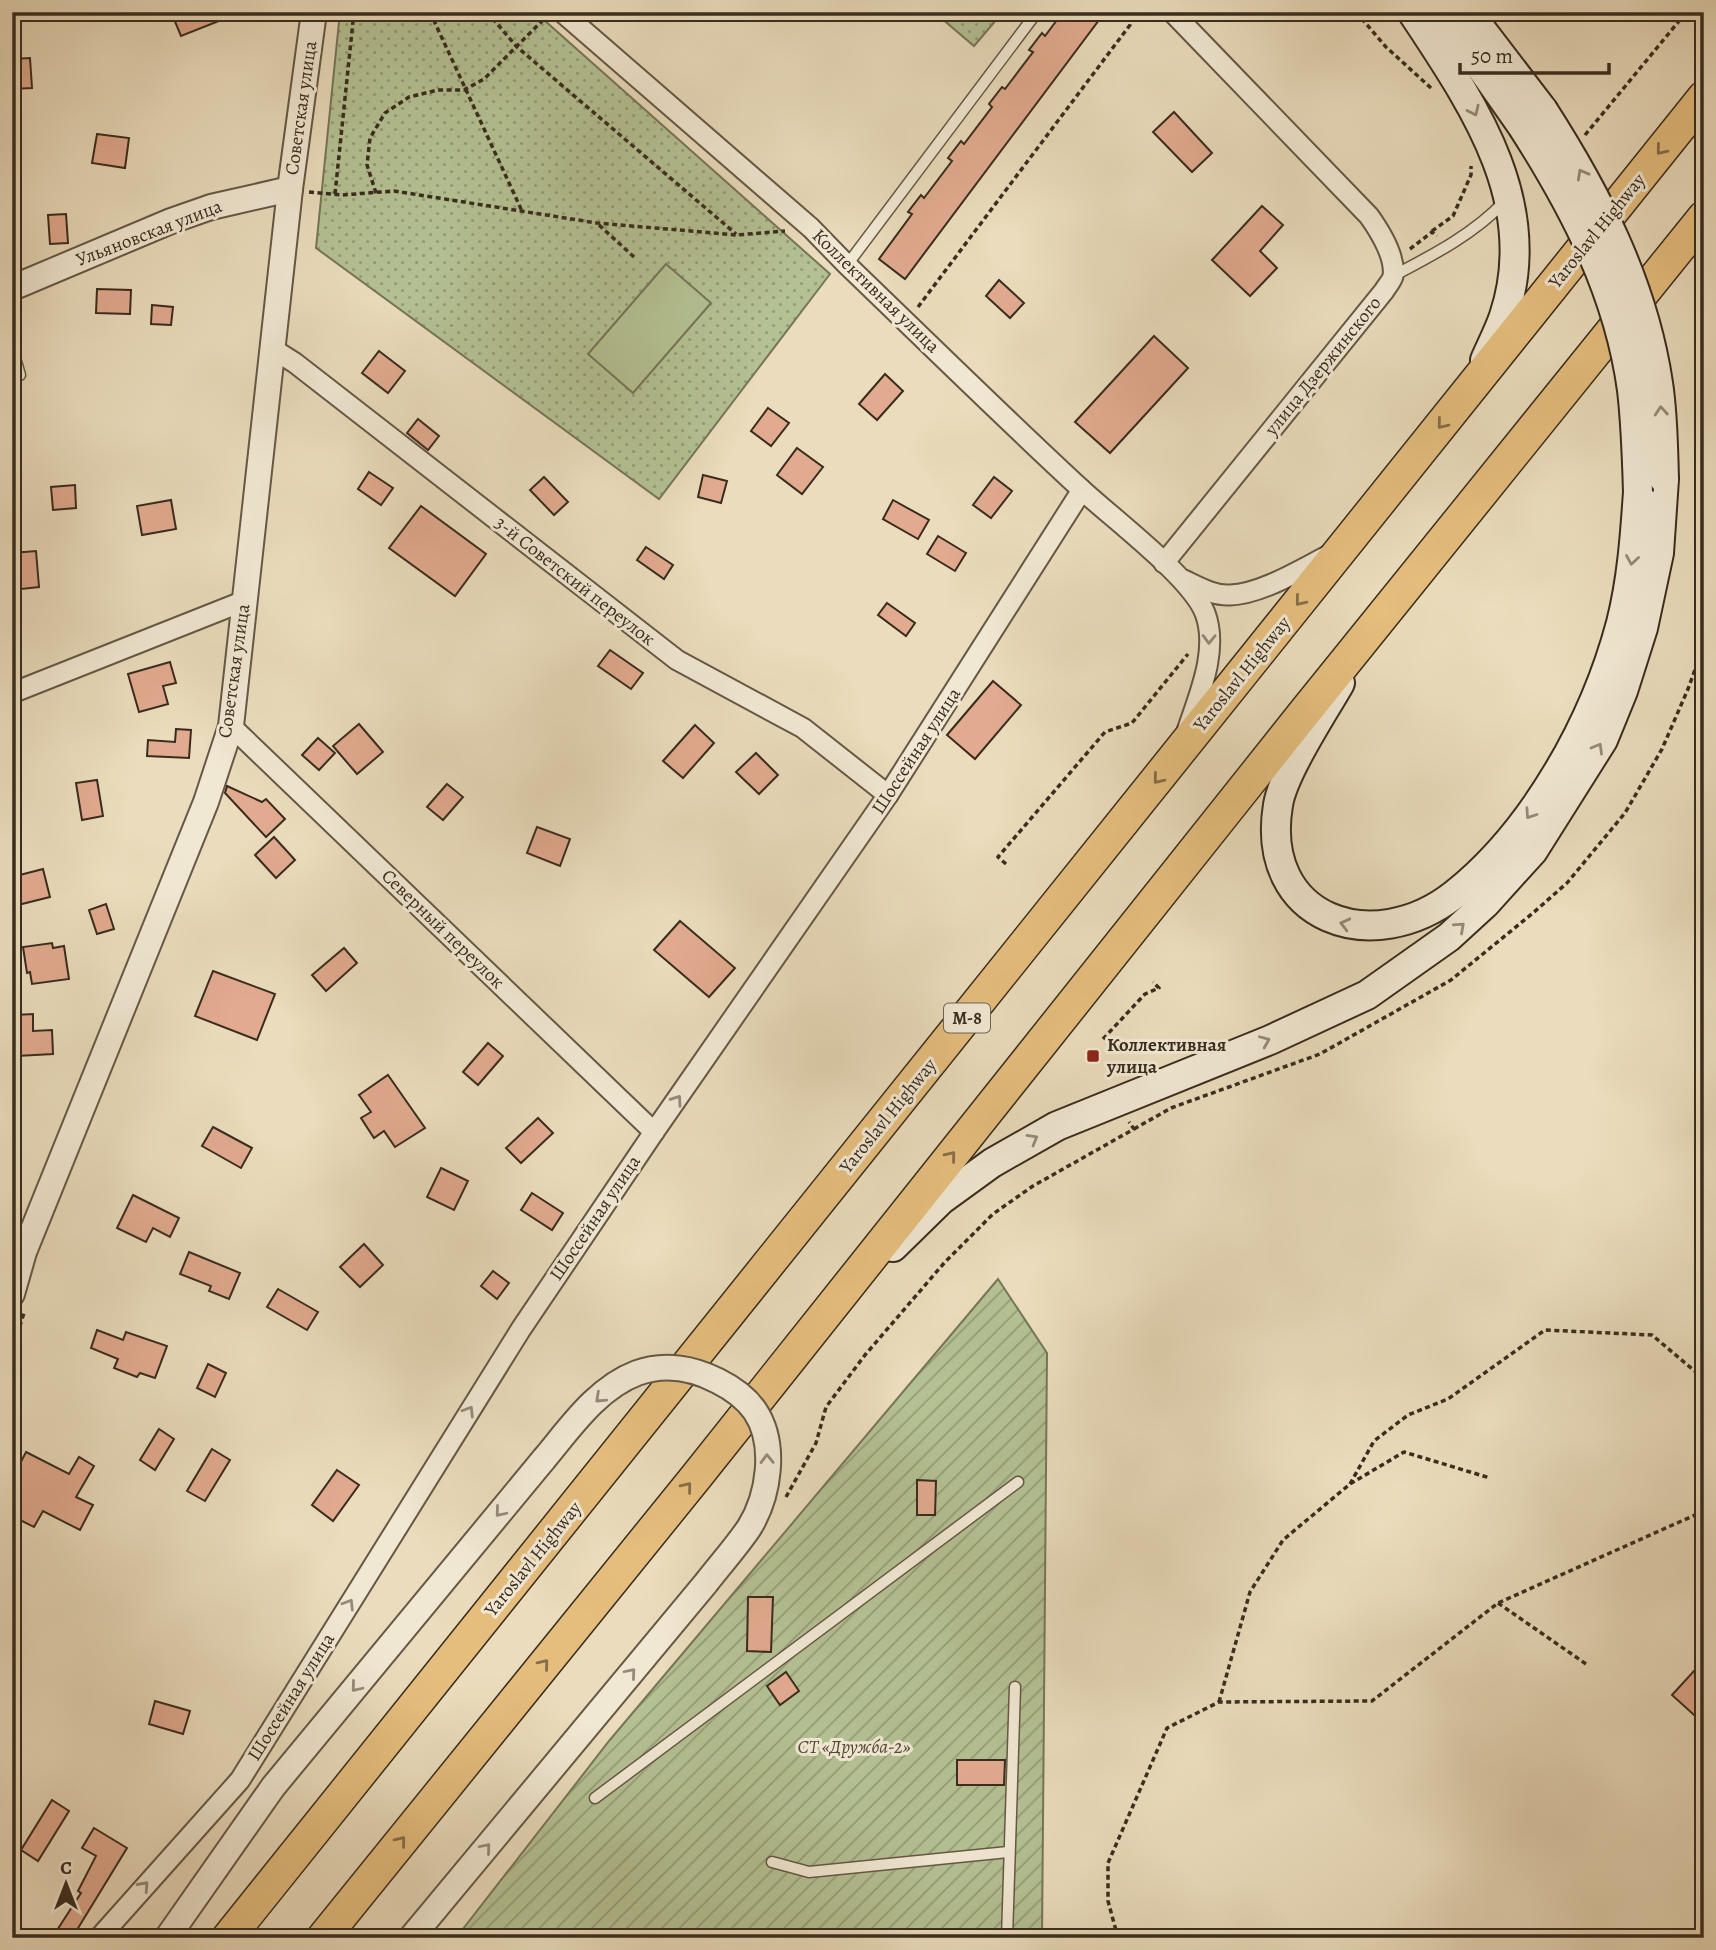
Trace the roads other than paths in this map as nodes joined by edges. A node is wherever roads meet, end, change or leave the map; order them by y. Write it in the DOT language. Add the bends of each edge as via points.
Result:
graph roads {
  1 [pos="314,12"];
  2 [pos="562,12"];
  3 [pos="1037,12"];
  4 [pos="1171,12"];
  5 [pos="1412,12"];
  6 [pos="1442,12"];
  7 [pos="1468,12"];
  8 [pos="1704,97"];
  9 [pos="1533,118"];
  10 [pos="290,189"];
  11 [pos="1509,197"];
  12 [pos="1704,218"];
  13 [pos="847,265"];
  14 [pos="1393,275"];
  15 [pos="12,288"];
  16 [pos="12,348"];
  17 [pos="273,349"];
  18 [pos="20,376"];
  19 [pos="1475,383"];
  20 [pos="1082,490"];
  21 [pos="1342,550"];
  22 [pos="1164,563"];
  23 [pos="1181,579"];
  24 [pos="244,601"];
  25 [pos="1366,637"];
  26 [pos="12,693"];
  27 [pos="231,726"];
  28 [pos="1181,751"];
  29 [pos="888,795"];
  30 [pos="654,1132"];
  31 [pos="18,1251"];
  32 [pos="12,1294"];
  33 [pos="831,1307"];
  34 [pos="1018,1482"];
  35 [pos="1015,1687"];
  36 [pos="595,1798"];
  37 [pos="1008,1852"];
  38 [pos="772,1862"];
  39 [pos="358,1894"];
  40 [pos="99,1938"];
  41 [pos="167,1938"];
  42 [pos="228,1938"];
  43 [pos="323,1938"];
  44 [pos="335,1938"];
  45 [pos="411,1938"];
  46 [pos="1007,1938"];
  1 -- 10 [label="street, Советская улица"];
  2 -- 13 [label="street, Коллективная улица" via="811,228"];
  3 -- 13 [label="lane"];
  4 -- 14 [label="street, улица Дзержинского" via="1369,216 1384,239"];
  5 -- 11 [label="main road, one-way" via="1467,96"];
  6 -- 9 [label="main road"];
  7 -- 9 [label="main road"];
  8 -- 19 [label="highway, Yaroslavl Highway / М-8, one-way"];
  9 -- 25 [label="main road, one-way, bridge" via="1597,261 1632,390 1638,492 1634,551 1621,622 1579,732 1515,835 1454,895 1415,917 1356,927 1309,907 1283,869 1276,839 1278,803 1292,770"];
  33 -- 9 [label="main road, one-way, bridge" via="941,1200 992,1163 1057,1126 1367,995 1449,937 1533,850 1603,740 1643,628 1659,553 1664,479 1658,383 1639,300 1621,250 1600,206"];
  10 -- 15 [label="street, Ульяновская улица" via="211,207"];
  10 -- 17 [label="street, Советская улица"];
  11 -- 14 [label="lane" via="1490,217 1437,253"];
  11 -- 19 [label="main road" via="1516,257 1504,316"];
  12 -- 25 [label="highway"];
  13 -- 20 [label="street, Коллективная улица"];
  14 -- 22 [label="street, улица Дзержинского"];
  16 -- 18 [label="lane"];
  17 -- 24 [label="street, Советская улица"];
  17 -- 29 [label="street, 3-й Советский переулок" via="677,660 803,728"];
  19 -- 21 [label="highway, Yaroslavl Highway / М-8, one-way"];
  20 -- 22 [label="street, Коллективная улица"];
  20 -- 29 [label="street, Шоссейная улица"];
  21 -- 23 [label="street, Коллективная улица" via="1250,592 1209,592"];
  21 -- 28 [label="highway, Yaroslavl Highway / М-8, one-way"];
  22 -- 23 [label="street, Коллективная улица"];
  23 -- 28 [label="street, Коллективная улица, one-way" via="1204,610 1209,625 1205,677"];
  24 -- 26 [label="street"];
  24 -- 27 [label="street, Советская улица"];
  33 -- 25 [label="highway, one-way"];
  27 -- 30 [label="street, Северный переулок"];
  27 -- 31 [label="street, Советская улица" via="206,802"];
  28 -- 42 [label="highway, Yaroslavl Highway / М-8, one-way"];
  30 -- 29 [label="street, Шоссейная улица, one-way"];
  40 -- 30 [label="street, Шоссейная улица, one-way" via="240,1780 521,1328"];
  31 -- 32 [label="street, Советская улица"];
  39 -- 33 [label="highway, one-way"];
  34 -- 36 [label="lane"];
  35 -- 37 [label="lane"];
  37 -- 38 [label="lane" via="809,1872"];
  37 -- 46 [label="lane"];
  39 -- 43 [label="highway"];
  39 -- 44 [label="street"];
  45 -- 41 [label="street, one-way, bridge" via="750,1526 764,1491 766,1437 755,1411 734,1389 705,1374 671,1366 637,1373 606,1391 544,1459 273,1787"];
}
